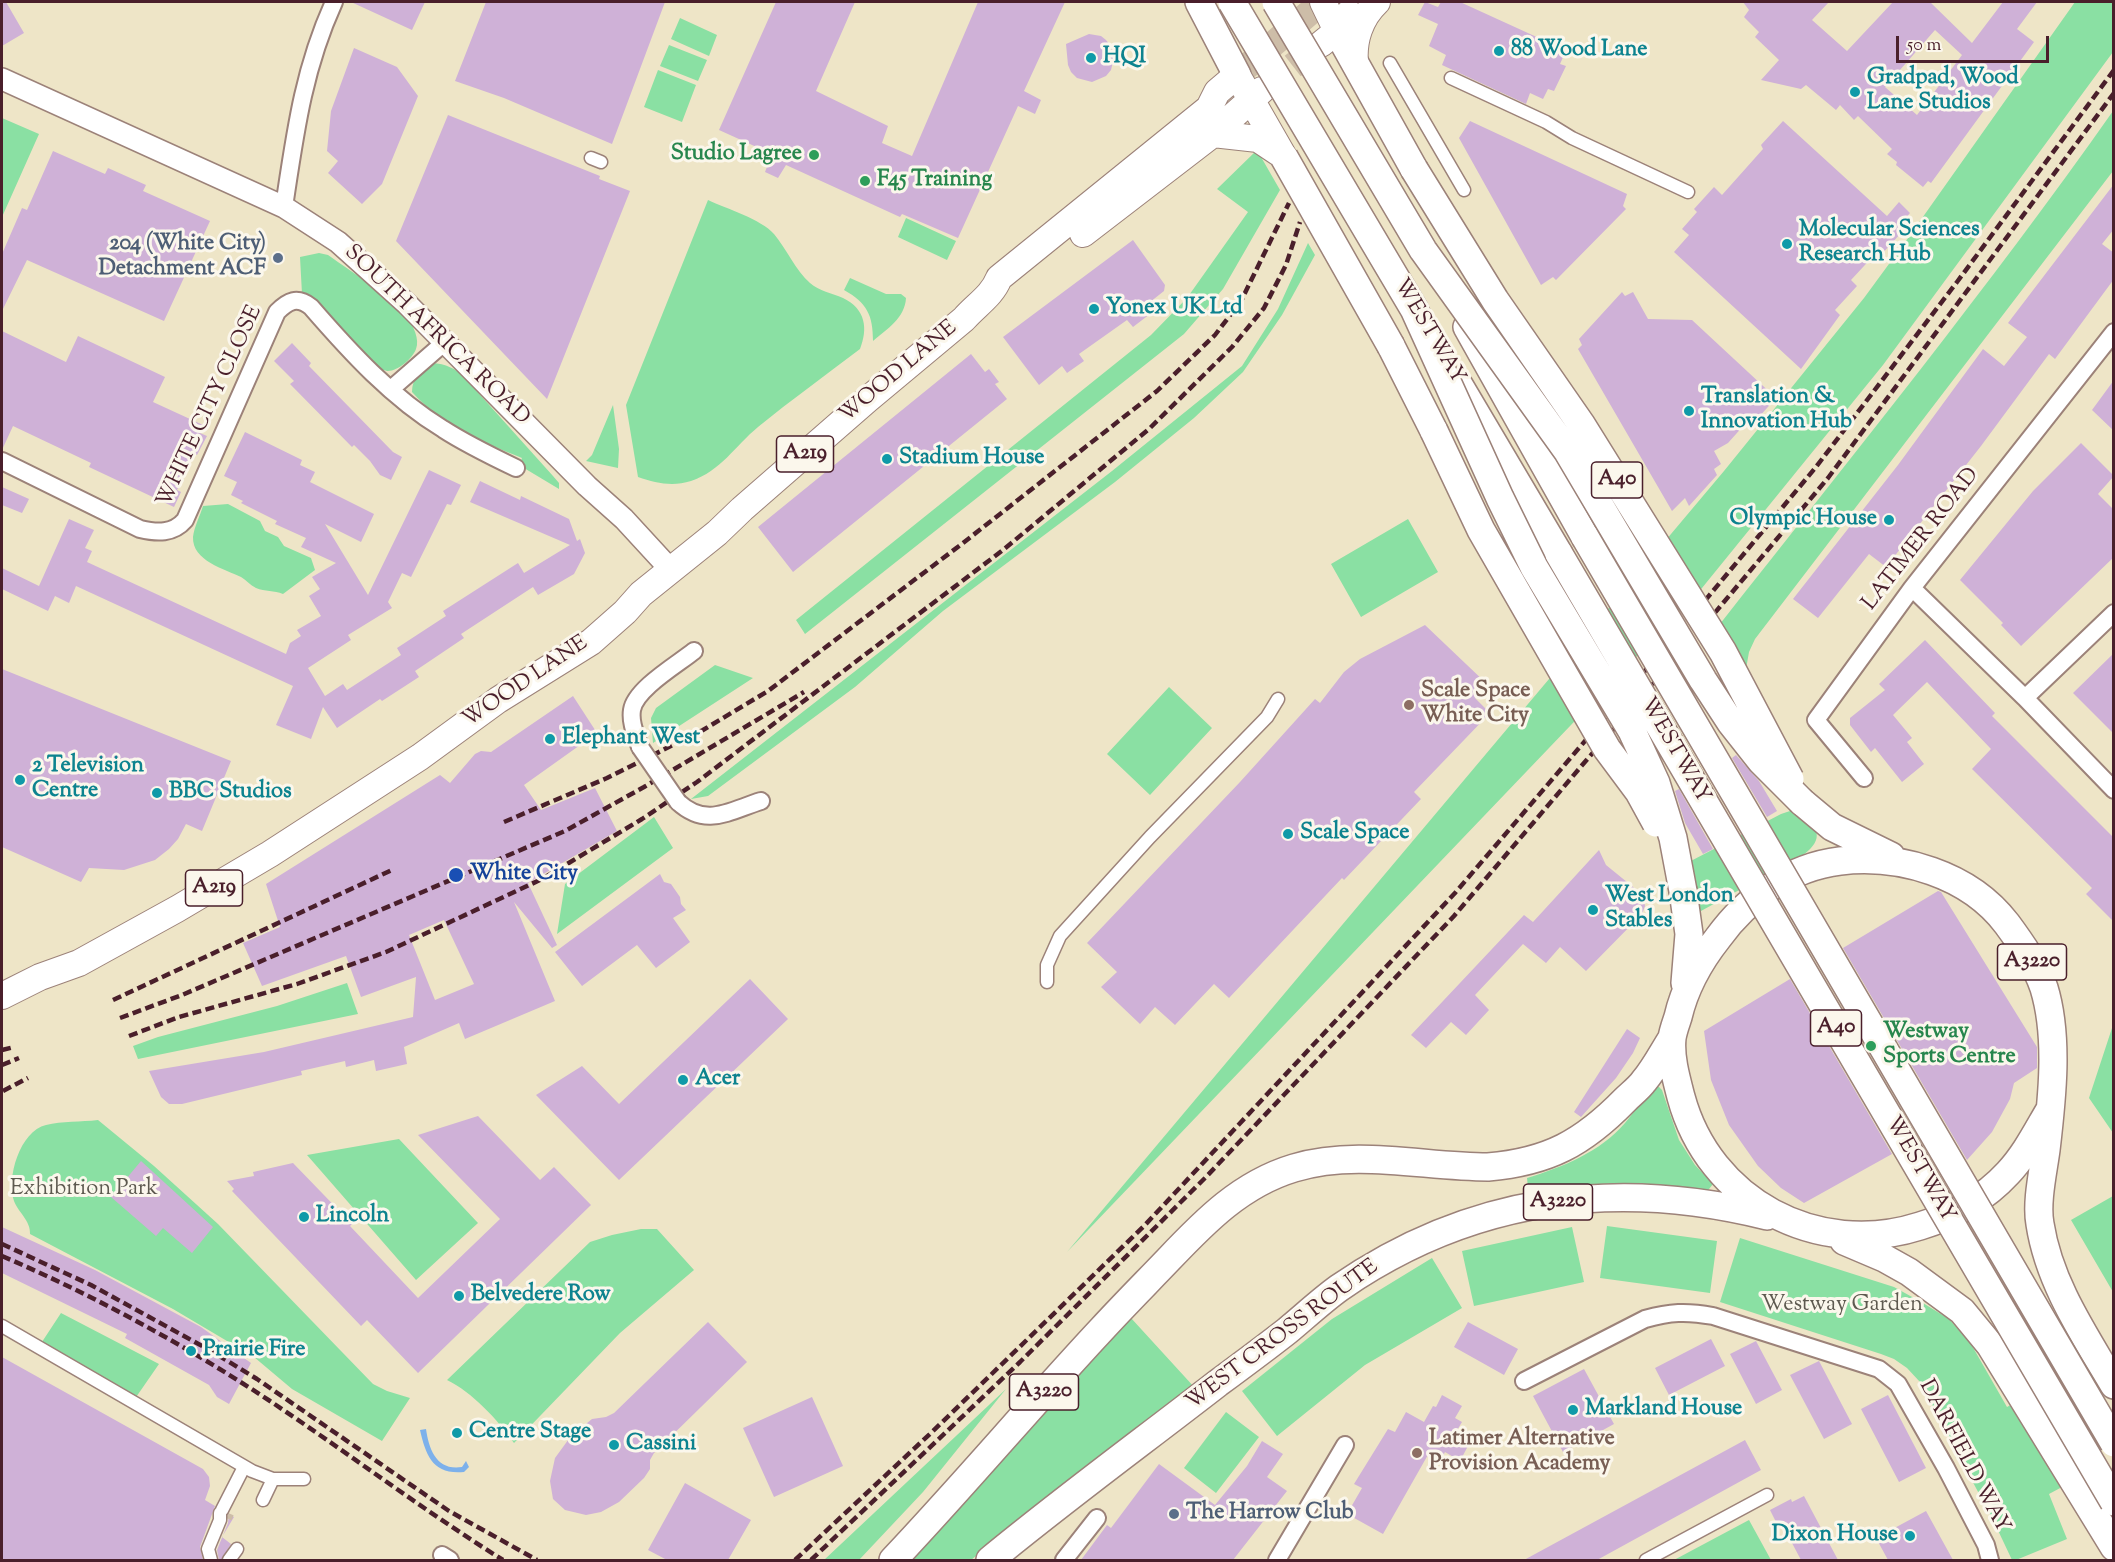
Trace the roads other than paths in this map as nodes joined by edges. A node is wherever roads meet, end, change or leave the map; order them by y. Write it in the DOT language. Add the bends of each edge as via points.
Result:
graph roads {
  1 [pos="334,2"];
  2 [pos="1199,2"];
  3 [pos="1232,2"];
  4 [pos="1276,2"];
  5 [pos="1323,2"];
  6 [pos="1356,2"];
  7 [pos="1377,2"];
  8 [pos="1329,38"];
  9 [pos="1355,63"];
  10 [pos="1390,63"];
  11 [pos="1237,75"];
  12 [pos="2,78"];
  13 [pos="1451,78"];
  14 [pos="1256,95"];
  15 [pos="1213,134"];
  16 [pos="1284,157"];
  17 [pos="1464,190"];
  18 [pos="1688,192"];
  19 [pos="284,207"];
  20 [pos="1423,250"];
  21 [pos="994,290"];
  22 [pos="1414,309"];
  23 [pos="2114,332"];
  24 [pos="445,342"];
  25 [pos="391,389"];
  26 [pos="2,461"];
  27 [pos="516,468"];
  28 [pos="670,569"];
  29 [pos="1912,588"];
  30 [pos="2114,613"];
  31 [pos="694,651"];
  32 [pos="2025,698"];
  33 [pos="1278,699"];
  34 [pos="1864,778"];
  35 [pos="2114,790"];
  36 [pos="761,801"];
  37 [pos="1802,802"];
  38 [pos="1917,866"];
  39 [pos="1683,891"];
  40 [pos="1047,982"];
  41 [pos="1684,991"];
  42 [pos="2,996"];
  43 [pos="1672,1038"];
  44 [pos="2049,1111"];
  45 [pos="1794,1223"];
  46 [pos="1823,1232"];
  47 [pos="2,1326"];
  48 [pos="1524,1381"];
  49 [pos="2114,1385"];
  50 [pos="2114,1443"];
  51 [pos="1345,1445"];
  52 [pos="244,1467"];
  53 [pos="273,1479"];
  54 [pos="304,1479"];
  55 [pos="1767,1495"];
  56 [pos="263,1500"];
  57 [pos="2114,1502"];
  58 [pos="1096,1518"];
  59 [pos="2114,1547"];
  60 [pos="237,1549"];
  61 [pos="211,1560"];
  62 [pos="229,1560"];
  63 [pos="893,1560"];
  64 [pos="990,1560"];
  65 [pos="1064,1560"];
  66 [pos="1277,1560"];
  67 [pos="1647,1560"];
  68 [pos="1990,1560"];
  1 -- 19 [label="street" via="306,80"];
  2 -- 11 [label="highway, A40"];
  3 -- 22 [label="highway, WESTWAY / A40, bridge"];
  4 -- 20 [label="highway, WESTWAY / A40, bridge"];
  5 -- 8 [label="main road, A40"];
  6 -- 8 [label="main road"];
  7 -- 9 [label="main road" via="1358,31"];
  8 -- 9 [label="highway, A40"];
  9 -- 37 [label="highway, A40, bridge" via="1414,169 1495,300 1581,424 1723,652"];
  10 -- 17 [label="street"];
  11 -- 14 [label="main road, A40"];
  11 -- 21 [label="main road, WOOD LANE / A219" via="1217,92 1209,108 999,278"];
  12 -- 19 [label="street, SOUTH AFRICA ROAD"];
  13 -- 18 [label="street"];
  14 -- 15 [label="main road, WOOD LANE / A219"];
  14 -- 16 [label="main road, A40"];
  15 -- 16 [label="main road" via="1258,139"];
  15 -- 21 [label="main road, WOOD LANE / A219" via="1007,292"];
  16 -- 39 [label="highway, A40, bridge" via="1391,346 1481,530 1607,749 1639,792 1665,839"];
  19 -- 24 [label="street, SOUTH AFRICA ROAD" via="338,242"];
  20 -- 37 [label="highway, A40, bridge" via="1568,452 1731,723 1761,761"];
  20 -- 50 [label="highway, WESTWAY / A40, bridge" via="1585,537"];
  21 -- 28 [label="main road, WOOD LANE / A219" via="717,533"];
  22 -- 39 [label="highway, A40, bridge" via="1534,567 1632,731 1656,783 1673,838"];
  22 -- 57 [label="highway, WESTWAY / A40, bridge"];
  23 -- 29 [label="street, LATIMER ROAD"];
  24 -- 25 [label="street"];
  24 -- 28 [label="street, SOUTH AFRICA ROAD"];
  25 -- 26 [label="street, WHITE CITY CLOSE" via="311,307 296,300 277,312 179,526 162,532 140,529"];
  25 -- 27 [label="street" via="442,429"];
  28 -- 42 [label="main road, WOOD LANE / A219" via="591,642 270,854 82,962"];
  29 -- 32 [label="street"];
  29 -- 34 [label="street, LATIMER ROAD" via="1816,720"];
  30 -- 32 [label="street"];
  31 -- 36 [label="street, bridge" via="648,686 632,708 640,747 678,802 696,815 722,815"];
  32 -- 35 [label="street"];
  33 -- 40 [label="street" via="1267,717 1060,936 1047,965"];
  37 -- 38 [label="highway, A40" via="1832,827"];
  38 -- 41 [label="highway, A3220, bridge" via="1885,860 1824,863 1777,883 1750,900 1728,924"];
  38 -- 44 [label="highway, A3220" via="1950,879 1979,898 2003,919 2027,952 2043,985 2052,1022"];
  39 -- 41 [label="highway, A40" via="1689,934"];
  41 -- 43 [label="highway, A3220"];
  43 -- 45 [label="highway, A3220" via="1675,1074 1685,1112 1701,1144 1741,1193"];
  43 -- 63 [label="highway, A3220" via="1644,1082 1607,1119 1580,1140 1541,1158 1488,1167 1366,1159 1318,1162 1286,1171 1245,1190 1200,1227 1038,1398"];
  44 -- 46 [label="highway, A3220, bridge" via="2007,1175 1962,1209 1908,1230 1882,1235"];
  44 -- 49 [label="highway" via="2039,1220 2047,1259 2062,1295"];
  45 -- 46 [label="highway, A3220"];
  45 -- 64 [label="highway, WEST CROSS ROUTE / A3220" via="1746,1211 1642,1198 1589,1198 1533,1205 1477,1219 1427,1238 1339,1289"];
  46 -- 59 [label="highway" via="1909,1272 1962,1311 1990,1345"];
  47 -- 52 [label="street"];
  48 -- 68 [label="street, DARFIELD WAY" via="1644,1319 1690,1311 1880,1369 1898,1384 1982,1536"];
  51 -- 66 [label="street"];
  52 -- 53 [label="street"];
  52 -- 61 [label="street" via="207,1549"];
  53 -- 54 [label="street"];
  53 -- 56 [label="street"];
  55 -- 67 [label="street"];
  58 -- 65 [label="street"];
  60 -- 62 [label="street"];
}
